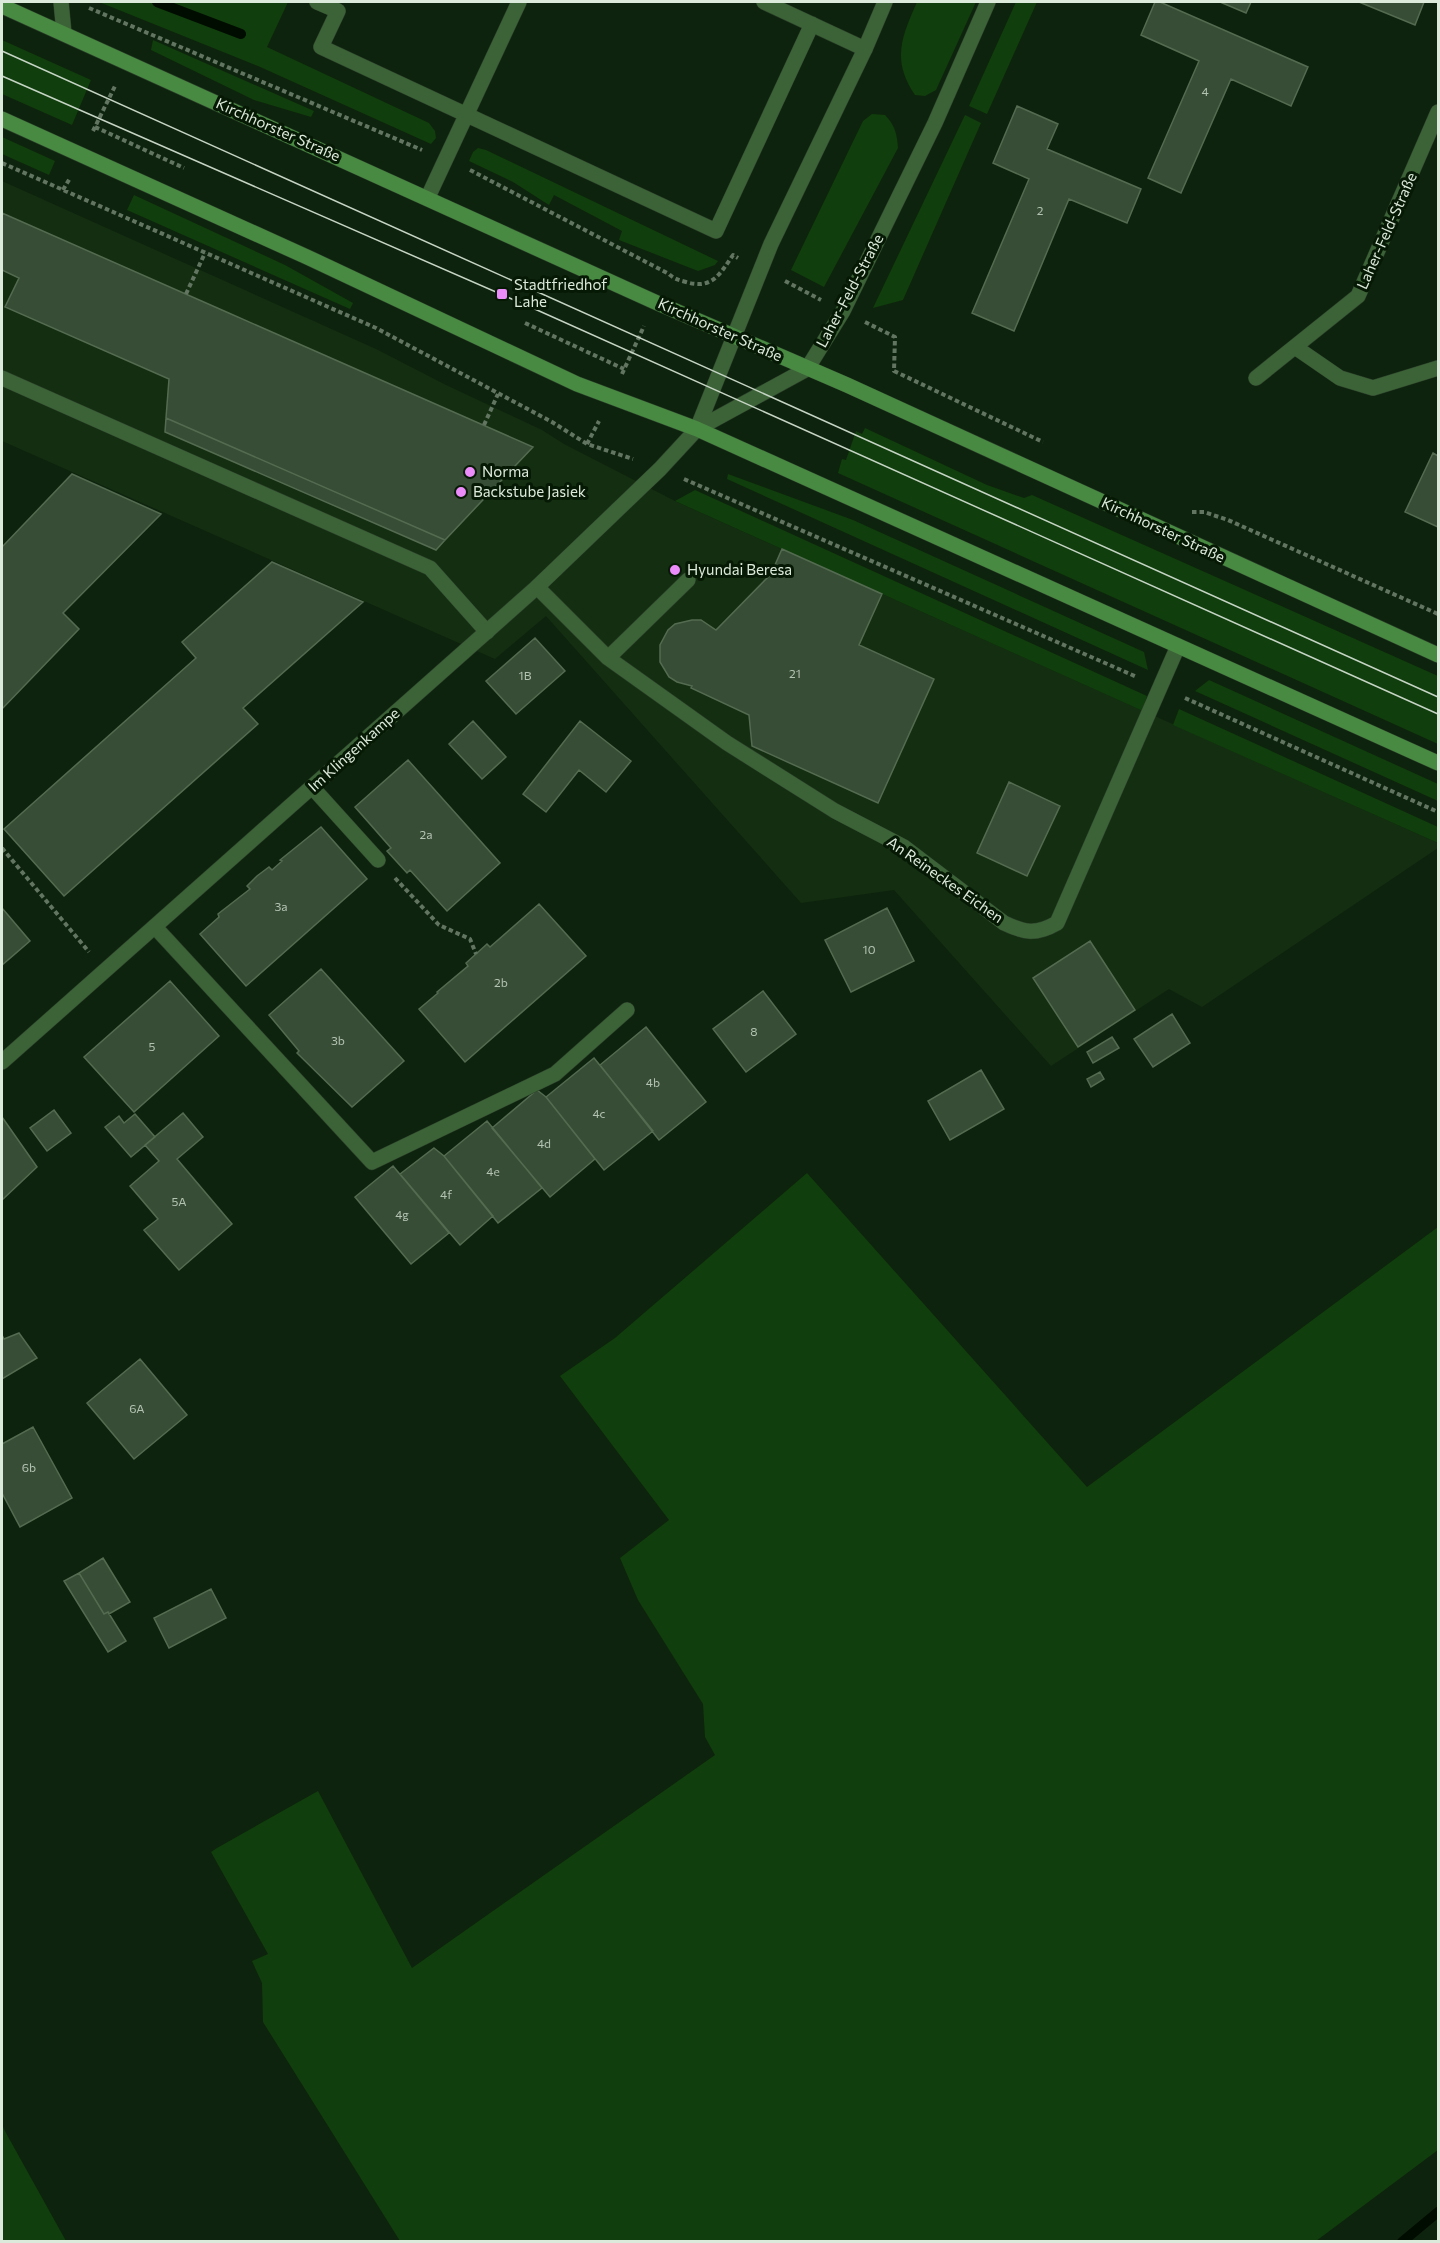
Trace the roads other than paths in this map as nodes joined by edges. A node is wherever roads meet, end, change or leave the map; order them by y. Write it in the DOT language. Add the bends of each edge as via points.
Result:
graph roads {
  1 [pos="61,2"];
  2 [pos="316,2"];
  3 [pos="519,2"];
  4 [pos="764,2"];
  5 [pos="885,2"];
  6 [pos="988,2"];
  7 [pos="2,6"];
  8 [pos="812,24"];
  9 [pos="64,33"];
  10 [pos="865,49"];
  11 [pos="1438,112"];
  12 [pos="466,114"];
  13 [pos="2,119"];
  14 [pos="428,197"];
  15 [pos="734,335"];
  16 [pos="1295,347"];
  17 [pos="1438,368"];
  18 [pos="807,369"];
  19 [pos="2,378"];
  20 [pos="1256,378"];
  21 [pos="697,429"];
  22 [pos="688,580"];
  23 [pos="537,587"];
  24 [pos="487,632"];
  25 [pos="1178,646"];
  26 [pos="1438,655"];
  27 [pos="608,657"];
  28 [pos="1438,763"];
  29 [pos="312,787"];
  30 [pos="378,860"];
  31 [pos="155,927"];
  32 [pos="627,1010"];
  33 [pos="2,1062"];
  1 -- 9 [label="street"];
  2 -- 12 [label="street" via="338,11 321,47"];
  3 -- 12 [label="street"];
  4 -- 8 [label="street"];
  5 -- 10 [label="street"];
  6 -- 18 [label="street, Laher-Feld-Straße" via="935,123 843,311"];
  7 -- 9 [label="main road, Kirchhorster Straße"];
  8 -- 10 [label="street"];
  8 -- 12 [label="street" via="716,231"];
  9 -- 14 [label="main road, Kirchhorster Straße"];
  10 -- 15 [label="street" via="771,244"];
  11 -- 16 [label="street, Laher-Feld-Straße" via="1358,296"];
  12 -- 14 [label="street"];
  13 -- 21 [label="main road" via="577,384"];
  14 -- 15 [label="main road, Kirchhorster Straße"];
  15 -- 18 [label="main road, Kirchhorster Straße"];
  15 -- 21 [label="street"];
  16 -- 17 [label="street" via="1340,378 1373,388"];
  16 -- 20 [label="street, Laher-Feld-Straße"];
  18 -- 21 [label="street, Laher-Feld-Straße"];
  18 -- 26 [label="main road, Kirchhorster Straße"];
  19 -- 24 [label="street" via="430,568"];
  21 -- 23 [label="street, Im Klingenkampe"];
  21 -- 25 [label="main road"];
  22 -- 27 [label="street"];
  23 -- 24 [label="street, Im Klingenkampe"];
  23 -- 27 [label="street, An Reineckes Eichen"];
  24 -- 29 [label="street, Im Klingenkampe"];
  25 -- 27 [label="street, An Reineckes Eichen" via="1057,922 1044,930 1022,931 1004,923 904,847 835,811 727,743"];
  25 -- 28 [label="main road"];
  29 -- 30 [label="street"];
  29 -- 31 [label="street, Im Klingenkampe"];
  31 -- 32 [label="street" via="372,1162 555,1074"];
  31 -- 33 [label="street, Im Klingenkampe"];
}
